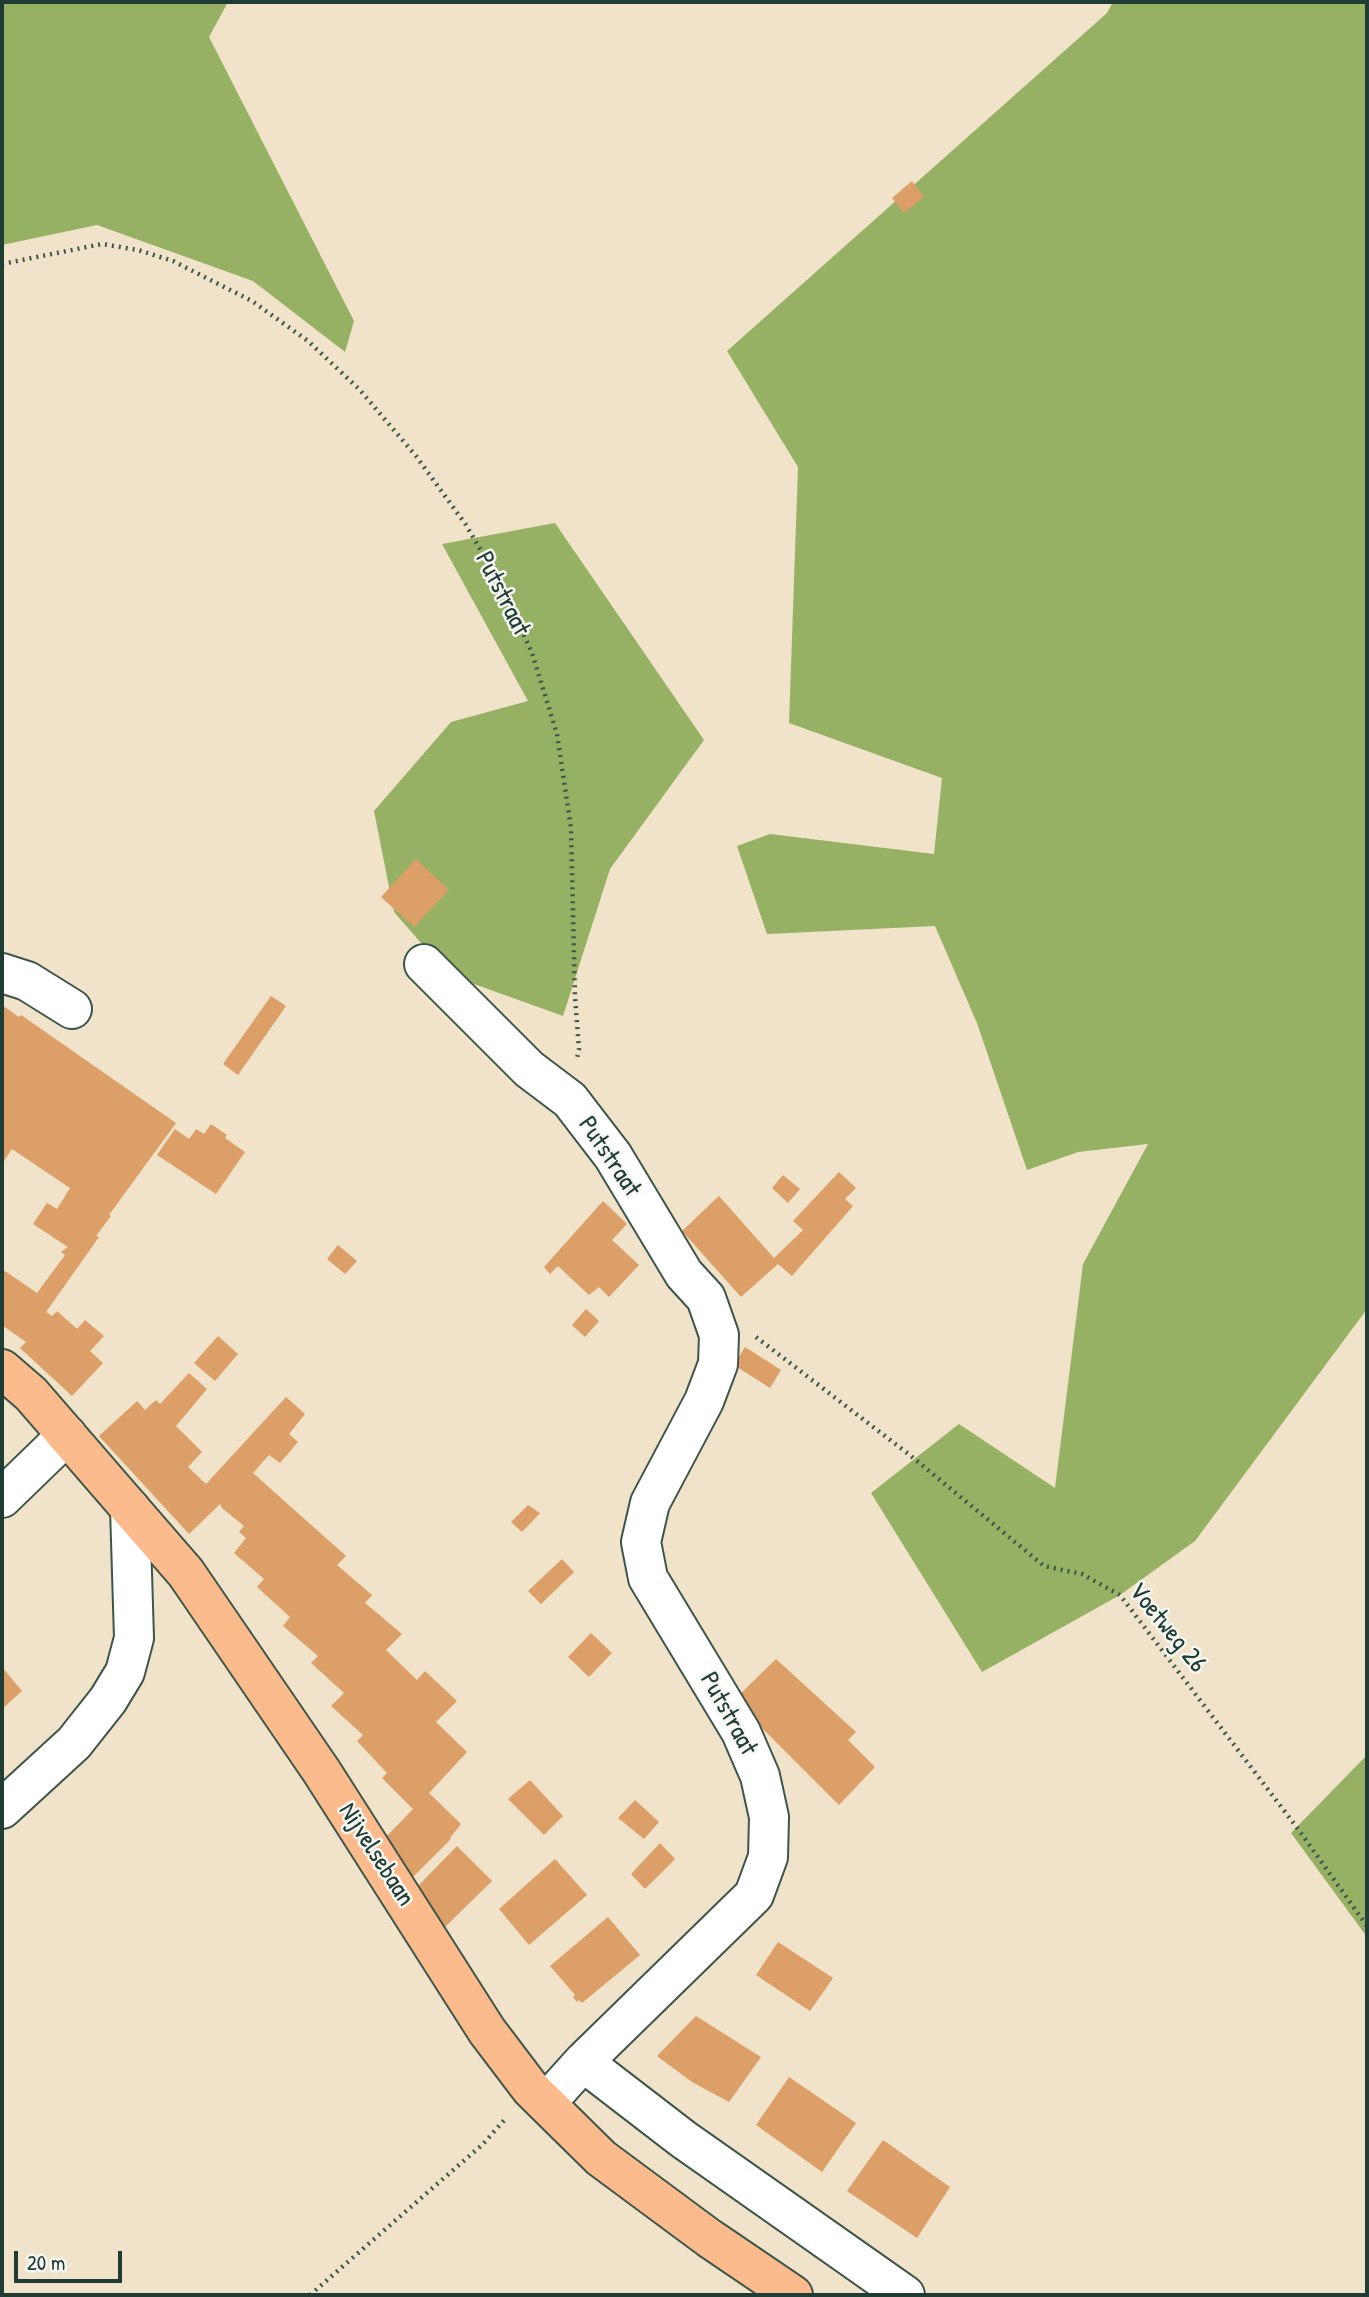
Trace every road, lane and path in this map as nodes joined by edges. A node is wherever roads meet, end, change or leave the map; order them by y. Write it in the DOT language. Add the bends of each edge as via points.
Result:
graph roads {
  1 [pos="2,264"];
  2 [pos="424,964"];
  3 [pos="2,973"];
  4 [pos="72,1009"];
  5 [pos="570,1100"];
  6 [pos="706,1298"];
  7 [pos="2,1369"];
  8 [pos="66,1435"];
  9 [pos="2,1498"];
  10 [pos="130,1508"];
  11 [pos="2,1809"];
  12 [pos="1367,1926"];
  13 [pos="583,2062"];
  14 [pos="539,2096"];
  15 [pos="310,2295"];
  16 [pos="793,2295"];
  17 [pos="905,2295"];
  1 -- 5 [label="path, Putstraat" via="102,244 173,261 252,301 308,341 359,389 466,525 501,585 532,653 556,734 571,828 579,1049"];
  2 -- 5 [label="street" via="529,1069"];
  3 -- 4 [label="street" via="27,981"];
  5 -- 6 [label="street, Putstraat" via="612,1156 684,1274"];
  6 -- 12 [label="path, Voetweg 26" via="911,1456 1044,1566 1082,1574 1121,1595"];
  6 -- 13 [label="street, Putstraat" via="719,1335 718,1364 704,1401 650,1503 641,1542 648,1578 741,1732 760,1776 769,1818 768,1857 754,1895"];
  7 -- 8 [label="main road, Nijvelsebaan"];
  8 -- 9 [label="street"];
  8 -- 10 [label="main road, Nijvelsebaan"];
  10 -- 11 [label="street" via="134,1638 125,1672 74,1743"];
  10 -- 14 [label="main road, Nijvelsebaan" via="186,1573 322,1772 487,2031"];
  13 -- 14 [label="street, Putstraat"];
  13 -- 17 [label="street" via="683,2139"];
  14 -- 15 [label="path"];
  14 -- 16 [label="main road, Nijvelsebaan" via="601,2158"];
}
